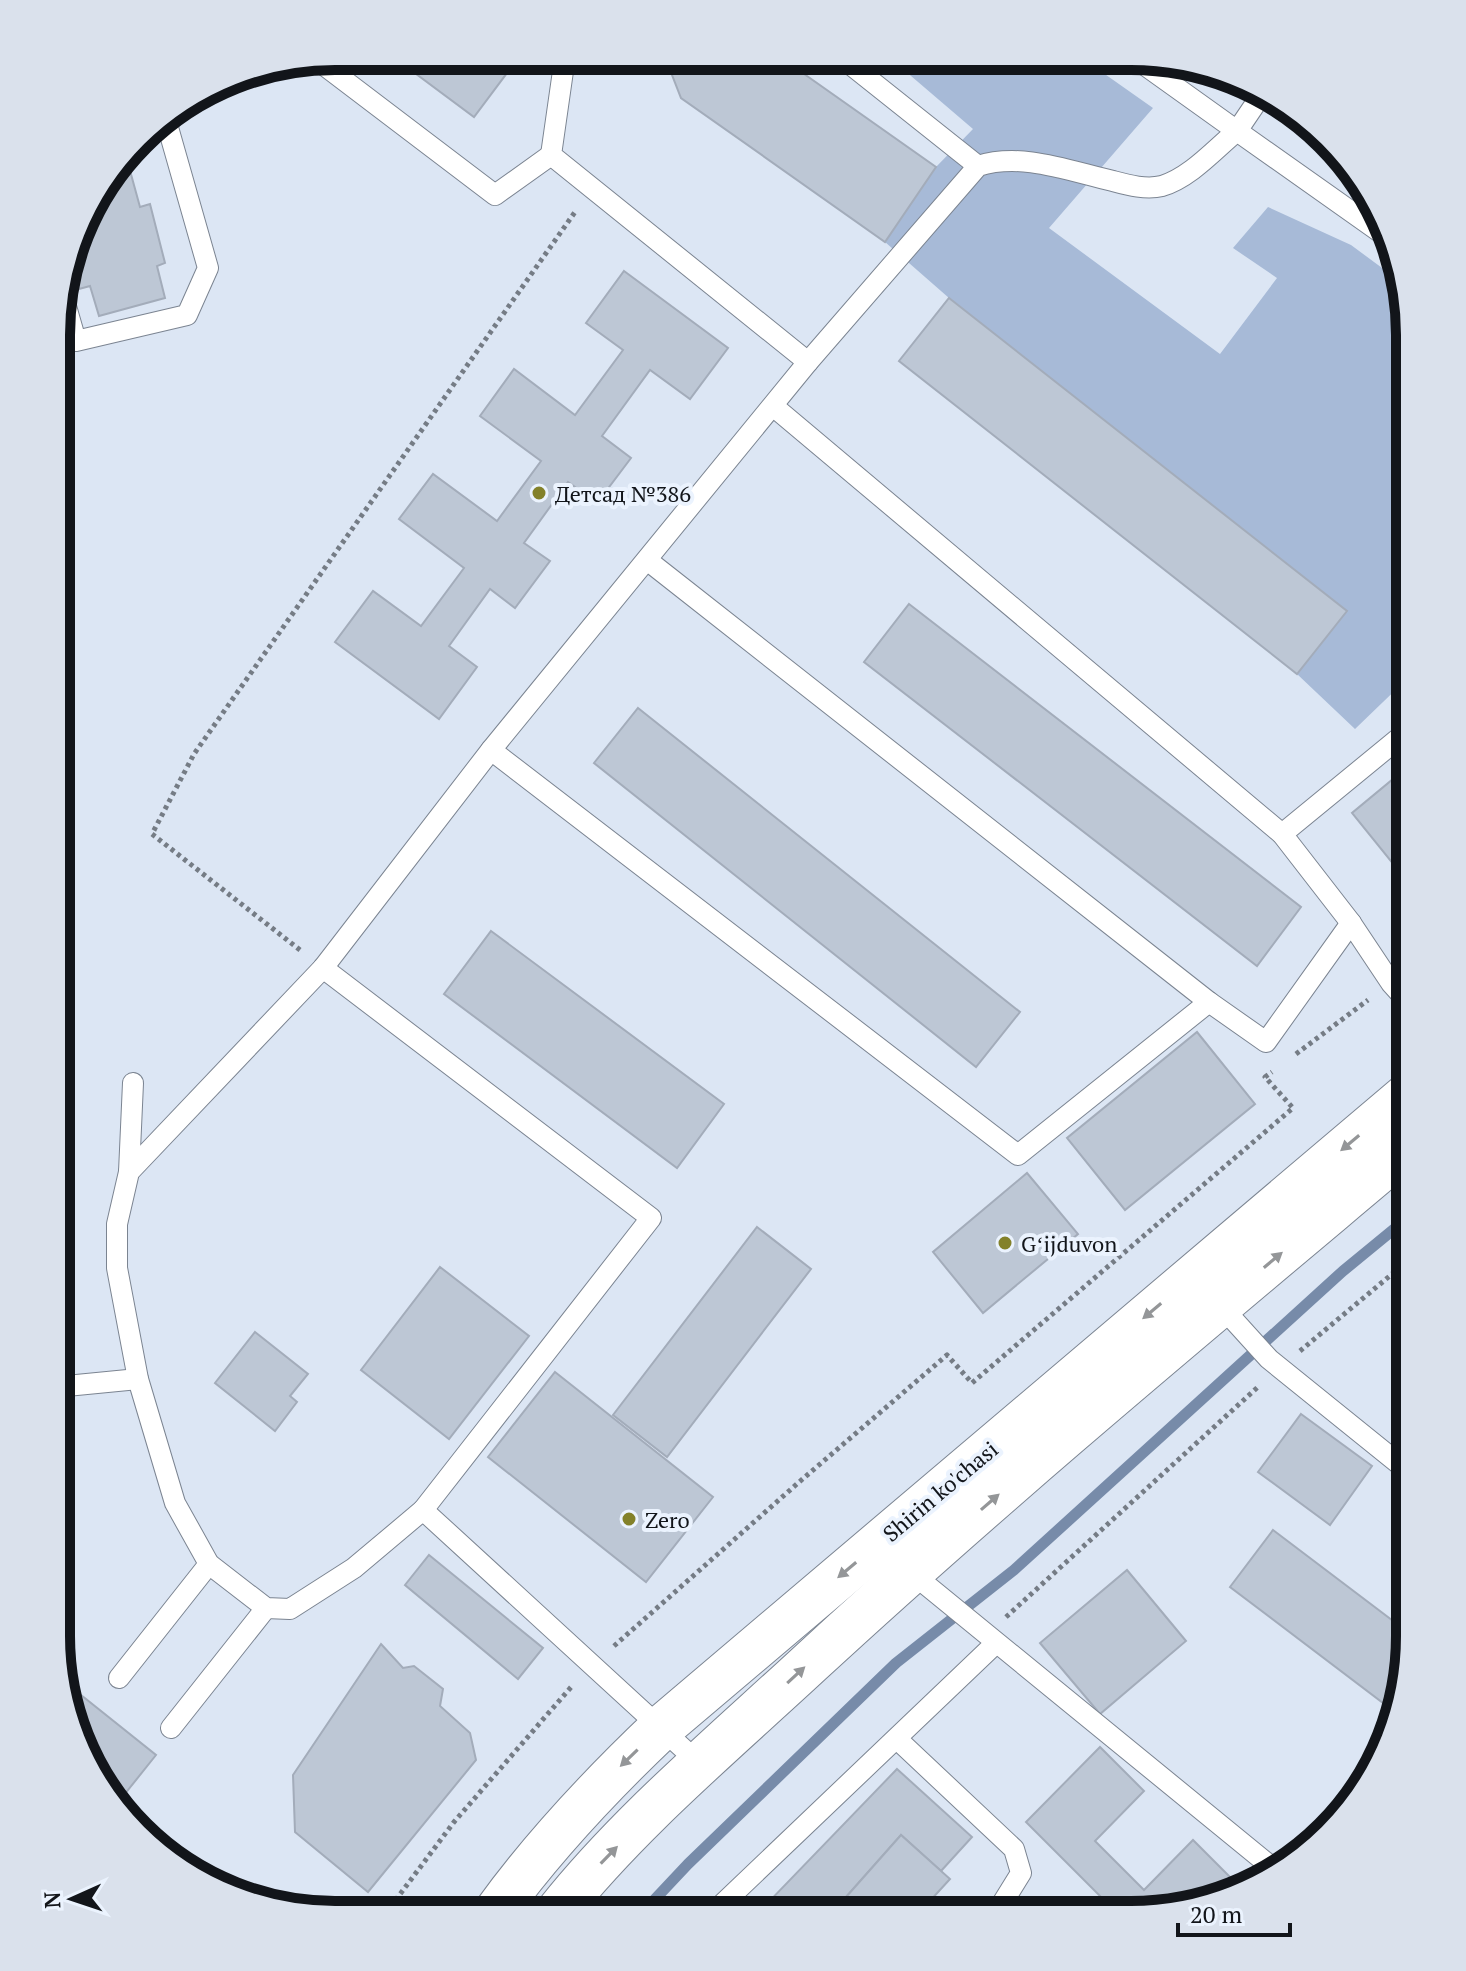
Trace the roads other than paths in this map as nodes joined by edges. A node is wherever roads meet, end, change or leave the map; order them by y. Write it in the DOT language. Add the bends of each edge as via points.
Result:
graph roads {
  1 [pos="331,70"];
  2 [pos="563,70"];
  3 [pos="857,70"];
  4 [pos="1154,71"];
  5 [pos="1256,103"];
  6 [pos="169,129"];
  7 [pos="1237,131"];
  8 [pos="551,155"];
  9 [pos="978,166"];
  10 [pos="1373,227"];
  11 [pos="71,323"];
  12 [pos="808,362"];
  13 [pos="773,406"];
  14 [pos="647,560"];
  15 [pos="1396,741"];
  16 [pos="491,750"];
  17 [pos="1282,834"];
  18 [pos="1351,923"];
  19 [pos="323,968"];
  20 [pos="1396,988"];
  21 [pos="1209,1002"];
  22 [pos="133,1083"];
  23 [pos="1395,1106"];
  24 [pos="1395,1160"];
  25 [pos="129,1172"];
  26 [pos="1233,1321"];
  27 [pos="138,1379"];
  28 [pos="70,1386"];
  29 [pos="1395,1461"];
  30 [pos="423,1510"];
  31 [pos="896,1555"];
  32 [pos="209,1564"];
  33 [pos="266,1608"];
  34 [pos="992,1639"];
  35 [pos="119,1678"];
  36 [pos="171,1728"];
  37 [pos="661,1728"];
  38 [pos="897,1739"];
  39 [pos="700,1764"];
  40 [pos="1267,1863"];
  41 [pos="505,1901"];
  42 [pos="567,1901"];
  43 [pos="726,1901"];
  44 [pos="1004,1901"];
  1 -- 8 [label="lane" via="495,195"];
  2 -- 8 [label="lane"];
  3 -- 9 [label="lane"];
  4 -- 7 [label="lane"];
  5 -- 7 [label="lane"];
  6 -- 11 [label="lane" via="208,268 187,315 76,341"];
  7 -- 9 [label="lane" via="1181,177 1160,187 1019,160"];
  7 -- 10 [label="lane"];
  8 -- 12 [label="lane"];
  9 -- 12 [label="lane"];
  12 -- 13 [label="lane"];
  13 -- 14 [label="lane"];
  13 -- 17 [label="lane"];
  14 -- 16 [label="lane"];
  14 -- 21 [label="lane"];
  15 -- 17 [label="lane"];
  16 -- 19 [label="lane"];
  16 -- 21 [label="lane" via="1018,1155"];
  17 -- 18 [label="lane"];
  18 -- 20 [label="lane"];
  18 -- 21 [label="lane" via="1266,1042"];
  19 -- 25 [label="lane"];
  19 -- 30 [label="lane" via="651,1218"];
  22 -- 25 [label="lane"];
  23 -- 31 [label="main road, Shirin ko'chasi, one-way"];
  26 -- 24 [label="main road, Shirin ko'chasi, one-way"];
  25 -- 27 [label="lane" via="117,1224 117,1268"];
  26 -- 29 [label="lane" via="1275,1363"];
  31 -- 26 [label="main road, Shirin ko'chasi, one-way"];
  27 -- 28 [label="lane"];
  27 -- 32 [label="lane" via="175,1503"];
  30 -- 33 [label="lane" via="312,1597 290,1609"];
  30 -- 37 [label="lane"];
  31 -- 34 [label="lane"];
  31 -- 37 [label="main road, Shirin ko'chasi, one-way"];
  39 -- 31 [label="main road, Shirin ko'chasi, one-way"];
  32 -- 33 [label="lane"];
  32 -- 35 [label="lane"];
  33 -- 36 [label="lane"];
  34 -- 38 [label="lane"];
  34 -- 40 [label="lane"];
  37 -- 39 [label="lane"];
  37 -- 41 [label="main road, Shirin ko'chasi, one-way" via="557,1835"];
  38 -- 43 [label="lane"];
  38 -- 44 [label="lane" via="1014,1849 1021,1873"];
  42 -- 39 [label="main road, Shirin ko'chasi, one-way"];
}
